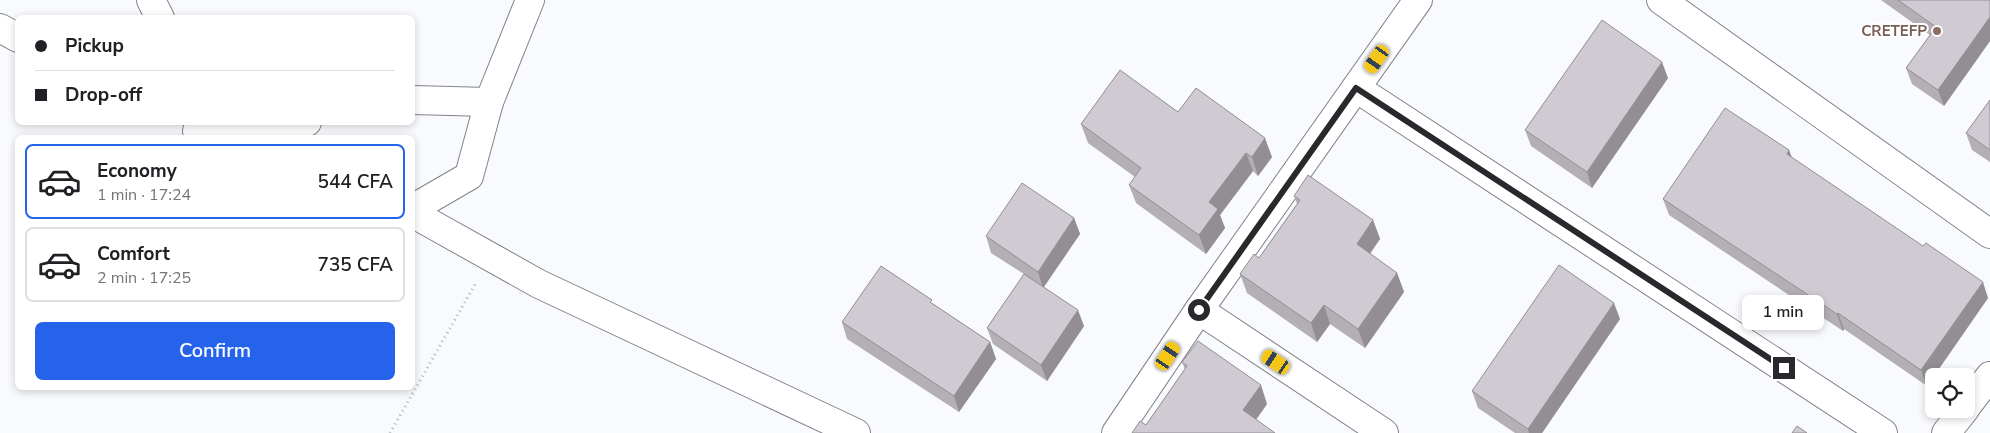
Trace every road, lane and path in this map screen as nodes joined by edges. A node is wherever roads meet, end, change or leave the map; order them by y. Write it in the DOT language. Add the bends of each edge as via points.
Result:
graph roads {
  1 [pos="151,0"];
  2 [pos="530,0"];
  3 [pos="1418,0"];
  4 [pos="1661,0"];
  5 [pos="158,15"];
  6 [pos="0,28"];
  7 [pos="15,37"];
  8 [pos="15,39"];
  9 [pos="0,41"];
  10 [pos="1356,88"];
  11 [pos="415,100"];
  12 [pos="489,102"];
  13 [pos="272,125"];
  14 [pos="198,130"];
  15 [pos="415,207"];
  16 [pos="415,215"];
  17 [pos="1990,234"];
  18 [pos="491,257"];
  19 [pos="1199,310"];
  20 [pos="1990,376"];
  21 [pos="415,389"];
  22 [pos="415,390"];
  23 [pos="1975,396"];
  24 [pos="1958,418"];
  25 [pos="390,433"];
  26 [pos="856,433"];
  27 [pos="1116,433"];
  28 [pos="1384,433"];
  29 [pos="1883,433"];
  30 [pos="1946,433"];
  1 -- 5 [label="street"];
  2 -- 12 [label="street"];
  3 -- 10 [label="street"];
  4 -- 17 [label="street"];
  6 -- 7 [label="street"];
  8 -- 9 [label="street"];
  10 -- 19 [label="street"];
  10 -- 29 [label="street"];
  11 -- 12 [label="street"];
  12 -- 15 [label="street" via="469,176"];
  13 -- 14 [label="street"];
  16 -- 18 [label="street"];
  18 -- 21 [label="path"];
  18 -- 26 [label="street" via="539,284"];
  19 -- 27 [label="street"];
  19 -- 28 [label="street"];
  20 -- 23 [label="street"];
  22 -- 25 [label="path"];
  24 -- 30 [label="street"];
}
